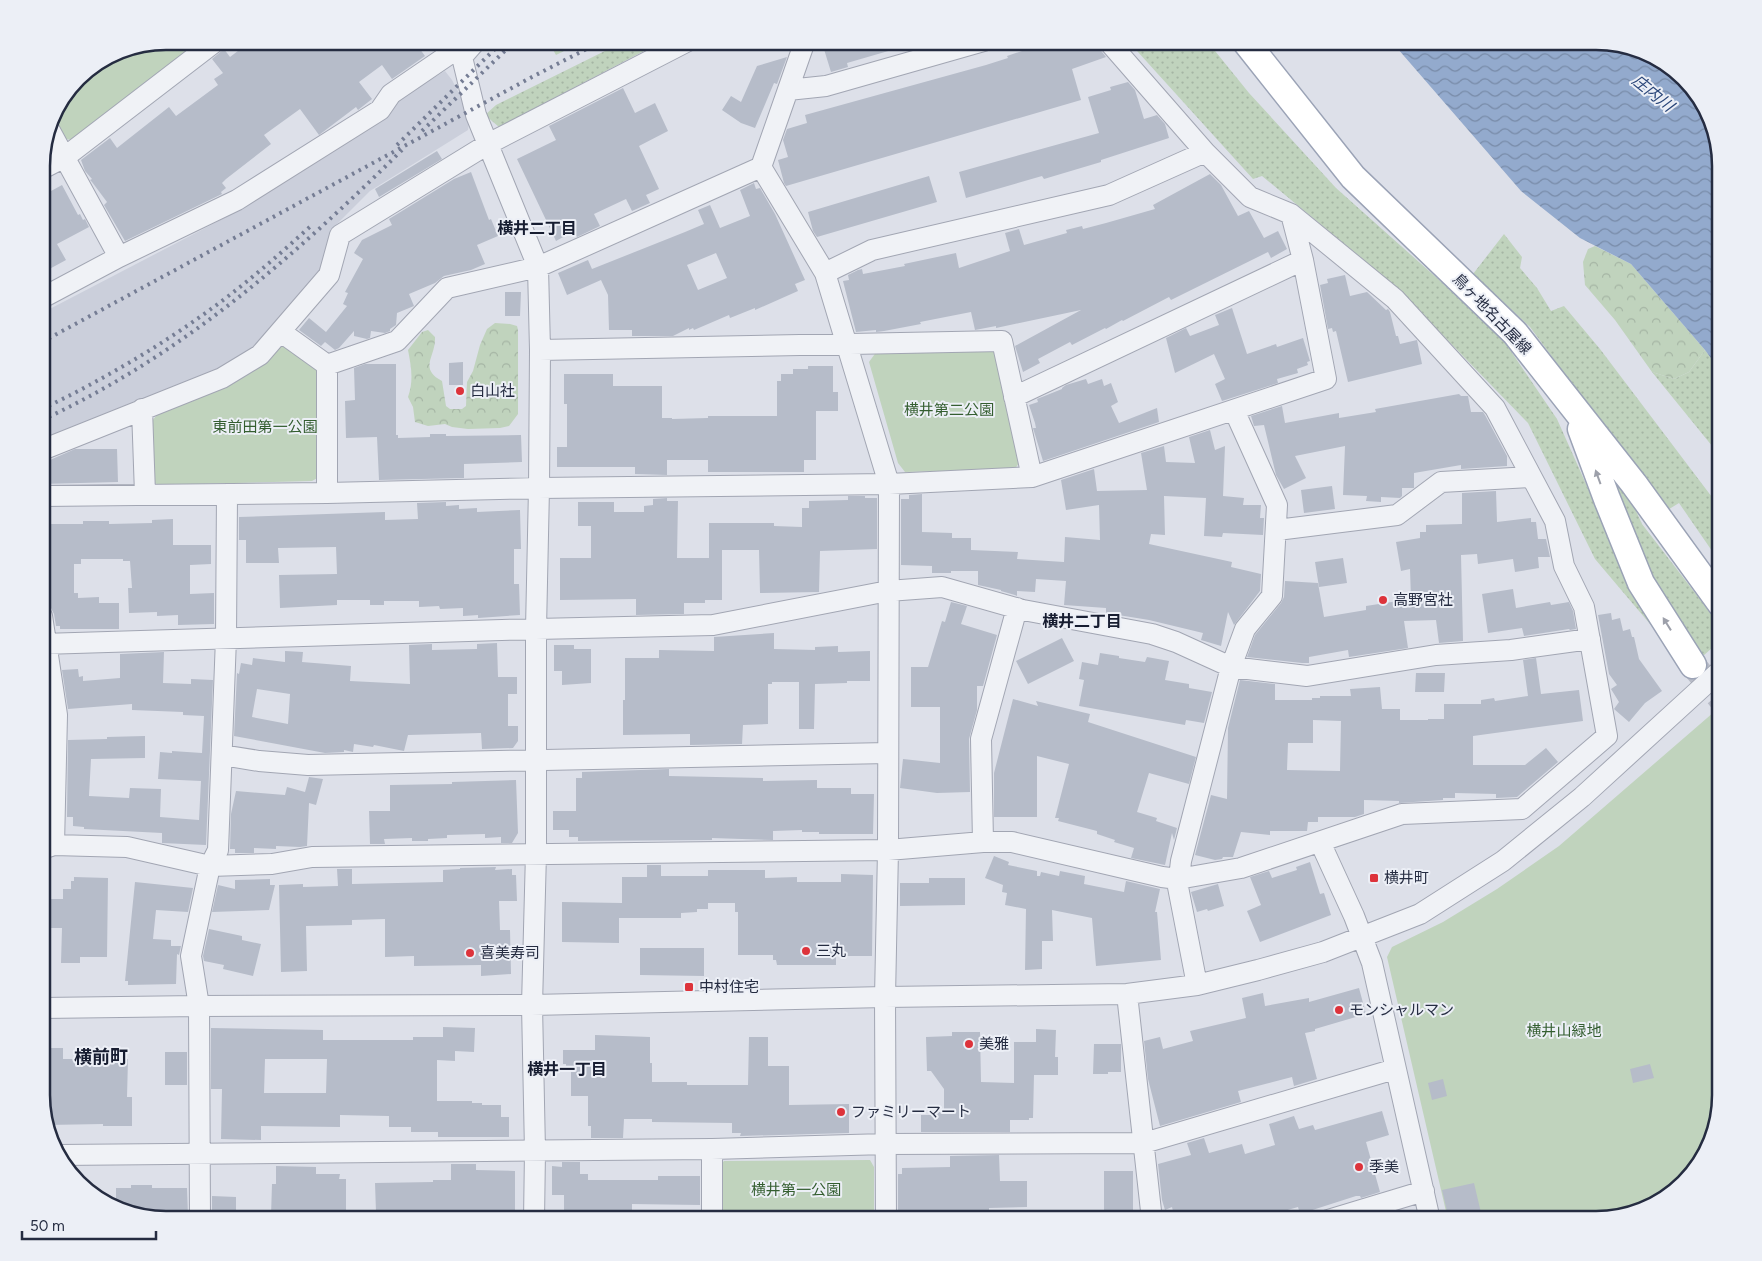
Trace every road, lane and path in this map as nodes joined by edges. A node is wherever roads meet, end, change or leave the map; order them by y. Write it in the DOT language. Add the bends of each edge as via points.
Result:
graph roads {
  1 [pos="204,50"];
  2 [pos="456,50"];
  3 [pos="457,50"];
  4 [pos="671,50"];
  5 [pos="802,50"];
  6 [pos="952,50"];
  7 [pos="1116,50"];
  8 [pos="1252,50"];
  9 [pos="788,90"];
  10 [pos="54,137"];
  11 [pos="488,144"];
  12 [pos="1205,152"];
  13 [pos="65,157"];
  14 [pos="50,165"];
  15 [pos="761,167"];
  16 [pos="1291,214"];
  17 [pos="119,257"];
  18 [pos="1303,260"];
  19 [pos="538,268"];
  20 [pos="825,273"];
  21 [pos="50,294"];
  22 [pos="281,332"];
  23 [pos="846,344"];
  24 [pos="540,350"];
  25 [pos="327,365"];
  26 [pos="1014,397"];
  27 [pos="1573,407"];
  28 [pos="142,409"];
  29 [pos="1234,410"];
  30 [pos="50,447"];
  31 [pos="1531,477"];
  32 [pos="1032,478"];
  33 [pos="889,484"];
  34 [pos="539,488"];
  35 [pos="327,493"];
  36 [pos="145,494"];
  37 [pos="227,494"];
  38 [pos="50,496"];
  39 [pos="1277,530"];
  40 [pos="888,592"];
  41 [pos="1712,592"];
  42 [pos="1017,608"];
  43 [pos="536,629"];
  44 [pos="226,638"];
  45 [pos="1590,639"];
  46 [pos="50,644"];
  47 [pos="1693,665"];
  48 [pos="1232,667"];
  49 [pos="1712,678"];
  50 [pos="50,680"];
  51 [pos="888,753"];
  52 [pos="222,755"];
  53 [pos="536,759"];
  54 [pos="50,814"];
  55 [pos="983,842"];
  56 [pos="1320,842"];
  57 [pos="50,847"];
  58 [pos="888,850"];
  59 [pos="536,854"];
  60 [pos="210,866"];
  61 [pos="1178,879"];
  62 [pos="1362,937"];
  63 [pos="1197,985"];
  64 [pos="1127,994"];
  65 [pos="885,997"];
  66 [pos="532,1005"];
  67 [pos="198,1006"];
  68 [pos="50,1008"];
  69 [pos="1396,1069"];
  70 [pos="1144,1143"];
  71 [pos="886,1144"];
  72 [pos="712,1149"];
  73 [pos="535,1151"];
  74 [pos="200,1153"];
  75 [pos="67,1155"];
  76 [pos="1424,1191"];
  77 [pos="200,1211"];
  78 [pos="534,1211"];
  79 [pos="712,1211"];
  80 [pos="886,1211"];
  81 [pos="1151,1211"];
  82 [pos="1358,1211"];
  83 [pos="1428,1211"];
  1 -- 13 [label="street"];
  2 -- 17 [label="street" via="391,94 380,110 237,200"];
  3 -- 11 [label="street"];
  4 -- 11 [label="street"];
  5 -- 9 [label="street"];
  6 -- 9 [label="street" via="826,86"];
  7 -- 12 [label="street"];
  8 -- 27 [label="main road, 鳥ヶ地名古屋線" via="1353,177 1515,334"];
  9 -- 15 [label="street"];
  10 -- 13 [label="street"];
  11 -- 19 [label="street"];
  11 -- 22 [label="street" via="340,235 329,275"];
  12 -- 16 [label="street" via="1250,196"];
  12 -- 20 [label="street" via="1109,195 872,250"];
  13 -- 14 [label="street"];
  13 -- 17 [label="street"];
  15 -- 19 [label="street"];
  15 -- 20 [label="street"];
  16 -- 18 [label="street"];
  16 -- 31 [label="street" via="1395,299 1494,408"];
  17 -- 21 [label="street"];
  18 -- 26 [label="street"];
  18 -- 29 [label="street" via="1326,379"];
  19 -- 24 [label="street"];
  19 -- 25 [label="street" via="447,288 397,341"];
  20 -- 23 [label="street"];
  22 -- 25 [label="street"];
  22 -- 28 [label="street" via="260,354 222,378"];
  23 -- 24 [label="street"];
  23 -- 26 [label="street" via="1002,341"];
  23 -- 33 [label="street"];
  24 -- 34 [label="street"];
  25 -- 35 [label="street"];
  26 -- 32 [label="street"];
  27 -- 41 [label="main road, 鳥ヶ地名古屋線"];
  47 -- 27 [label="main road, one-way" via="1641,583"];
  28 -- 30 [label="street"];
  28 -- 36 [label="street"];
  29 -- 32 [label="street"];
  29 -- 39 [label="street" via="1277,505"];
  31 -- 39 [label="street" via="1441,482 1398,515"];
  31 -- 45 [label="street" via="1555,521 1564,566 1584,607"];
  32 -- 33 [label="street"];
  33 -- 34 [label="street"];
  33 -- 40 [label="street"];
  34 -- 35 [label="street"];
  34 -- 43 [label="street"];
  35 -- 37 [label="street"];
  36 -- 37 [label="street"];
  36 -- 38 [label="street"];
  37 -- 44 [label="street"];
  39 -- 48 [label="street" via="1272,596 1245,629"];
  40 -- 42 [label="street" via="942,587"];
  40 -- 43 [label="street" via="713,625"];
  40 -- 51 [label="street"];
  42 -- 48 [label="street" via="1152,634"];
  42 -- 55 [label="street" via="980,739"];
  43 -- 44 [label="street"];
  43 -- 53 [label="street"];
  44 -- 46 [label="street"];
  44 -- 52 [label="street"];
  45 -- 48 [label="street" via="1512,650 1436,655 1306,676"];
  45 -- 56 [label="street" via="1607,736 1522,809 1402,814"];
  48 -- 61 [label="street"];
  49 -- 62 [label="street" via="1582,797 1503,861 1420,914"];
  50 -- 54 [label="street" via="56,715"];
  51 -- 53 [label="street"];
  51 -- 58 [label="street"];
  52 -- 53 [label="street" via="308,765"];
  52 -- 60 [label="street" via="218,850"];
  53 -- 59 [label="street"];
  55 -- 58 [label="street"];
  55 -- 61 [label="street" via="1012,842"];
  56 -- 61 [label="street" via="1241,868"];
  56 -- 62 [label="street"];
  57 -- 60 [label="street" via="127,847"];
  58 -- 59 [label="street"];
  58 -- 65 [label="street"];
  59 -- 60 [label="street" via="312,857 272,864"];
  59 -- 66 [label="street"];
  60 -- 67 [label="street" via="191,956"];
  61 -- 63 [label="street"];
  62 -- 63 [label="street" via="1323,952"];
  62 -- 69 [label="street" via="1372,963"];
  63 -- 64 [label="street"];
  64 -- 65 [label="street"];
  64 -- 70 [label="street"];
  65 -- 66 [label="street"];
  65 -- 71 [label="street"];
  66 -- 67 [label="street"];
  66 -- 73 [label="street"];
  67 -- 68 [label="street"];
  67 -- 74 [label="street"];
  69 -- 70 [label="street"];
  69 -- 76 [label="street"];
  70 -- 71 [label="street"];
  70 -- 81 [label="street"];
  71 -- 72 [label="street"];
  71 -- 80 [label="street"];
  72 -- 73 [label="street"];
  72 -- 79 [label="street"];
  73 -- 74 [label="street"];
  73 -- 78 [label="street"];
  74 -- 75 [label="street"];
  74 -- 77 [label="street"];
  76 -- 82 [label="street"];
  76 -- 83 [label="street"];
}
